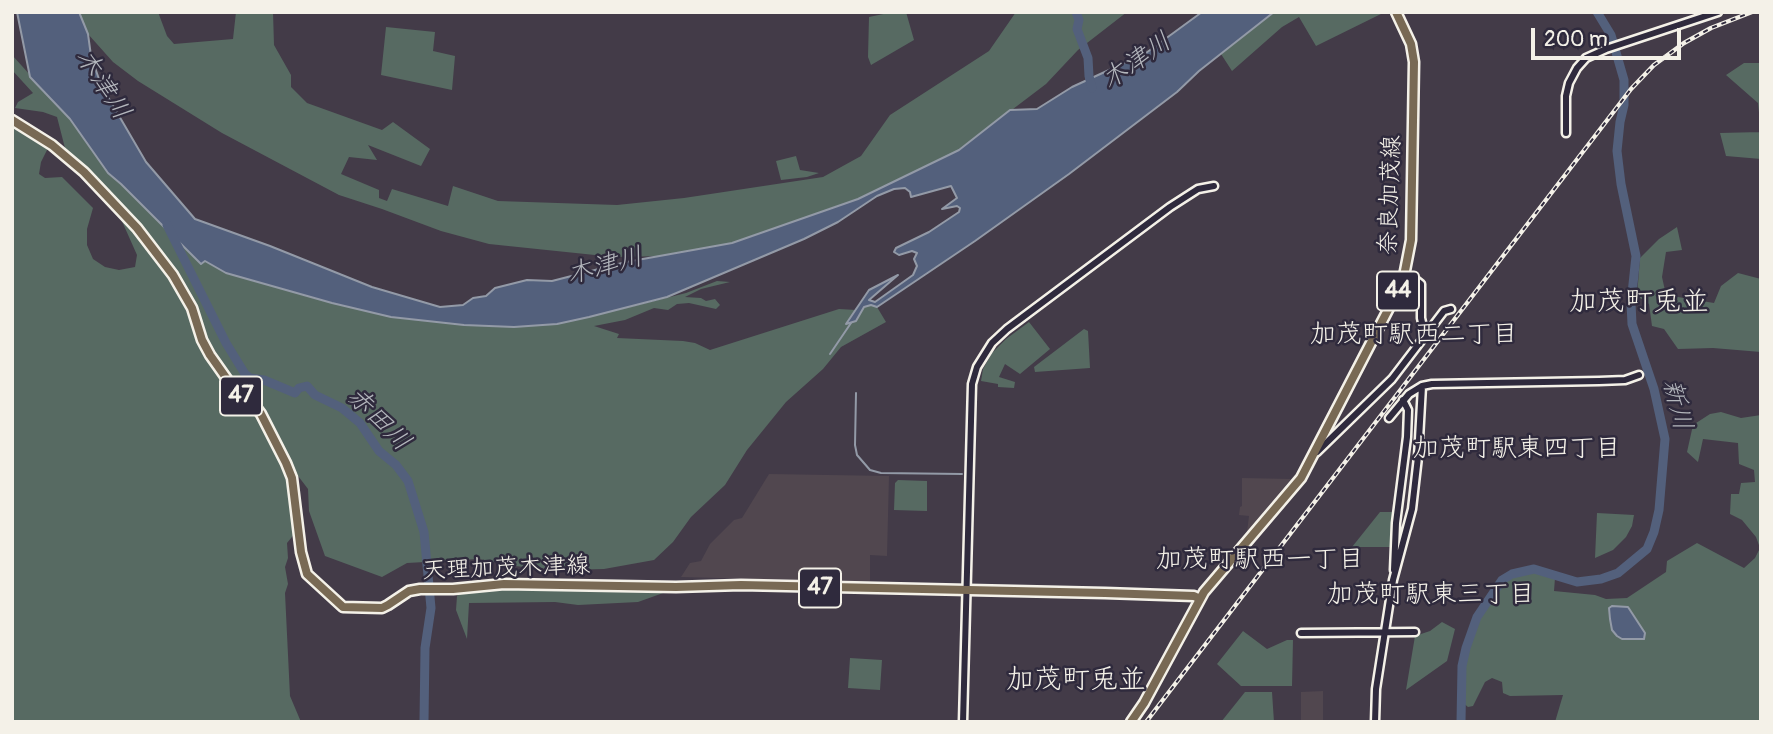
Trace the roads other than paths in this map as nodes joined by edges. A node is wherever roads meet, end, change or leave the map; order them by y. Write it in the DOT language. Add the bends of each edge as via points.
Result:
graph roads {
  1 [pos="1396,12"];
  2 [pos="1718,12"];
  3 [pos="12,120"];
  4 [pos="1566,133"];
  5 [pos="1214,186"];
  6 [pos="1403,281"];
  7 [pos="1451,309"];
  8 [pos="1429,331"];
  9 [pos="1639,375"];
  10 [pos="1422,386"];
  11 [pos="1403,400"];
  12 [pos="1389,418"];
  13 [pos="1313,456"];
  14 [pos="1394,579"];
  15 [pos="967,590"];
  16 [pos="1200,599"];
  17 [pos="1415,632"];
  18 [pos="1301,633"];
  19 [pos="1384,633"];
  20 [pos="963,722"];
  21 [pos="1131,722"];
  22 [pos="1374,722"];
  1 -- 6 [label="main road, 奈良加茂線 / 44" via="1414,62 1411,240"];
  2 -- 4 [label="street" via="1586,58 1569,83"];
  3 -- 15 [label="main road, 天理加茂木津線 / 47" via="85,172 173,275 210,355 234,389 261,414 286,463 307,574 343,607 388,606 402,594 420,589 505,584"];
  5 -- 15 [label="street" via="1198,189 1170,207 1007,329 982,357 972,384"];
  6 -- 8 [label="street" via="1421,284 1421,318"];
  6 -- 13 [label="main road, 奈良加茂線 / 44"];
  7 -- 8 [label="street" via="1444,311"];
  8 -- 13 [label="street" via="1392,379"];
  9 -- 10 [label="street" via="1625,380"];
  10 -- 11 [label="street"];
  10 -- 14 [label="street" via="1412,509"];
  11 -- 12 [label="street"];
  11 -- 14 [label="street" via="1408,410 1407,437"];
  13 -- 16 [label="main road, 奈良加茂線 / 44" via="1284,500"];
  14 -- 19 [label="street"];
  15 -- 16 [label="main road, 天理加茂木津線 / 47"];
  15 -- 20 [label="street"];
  16 -- 21 [label="main road, 奈良加茂線 / 44"];
  17 -- 19 [label="street"];
  18 -- 19 [label="street"];
  19 -- 22 [label="street"];
}
